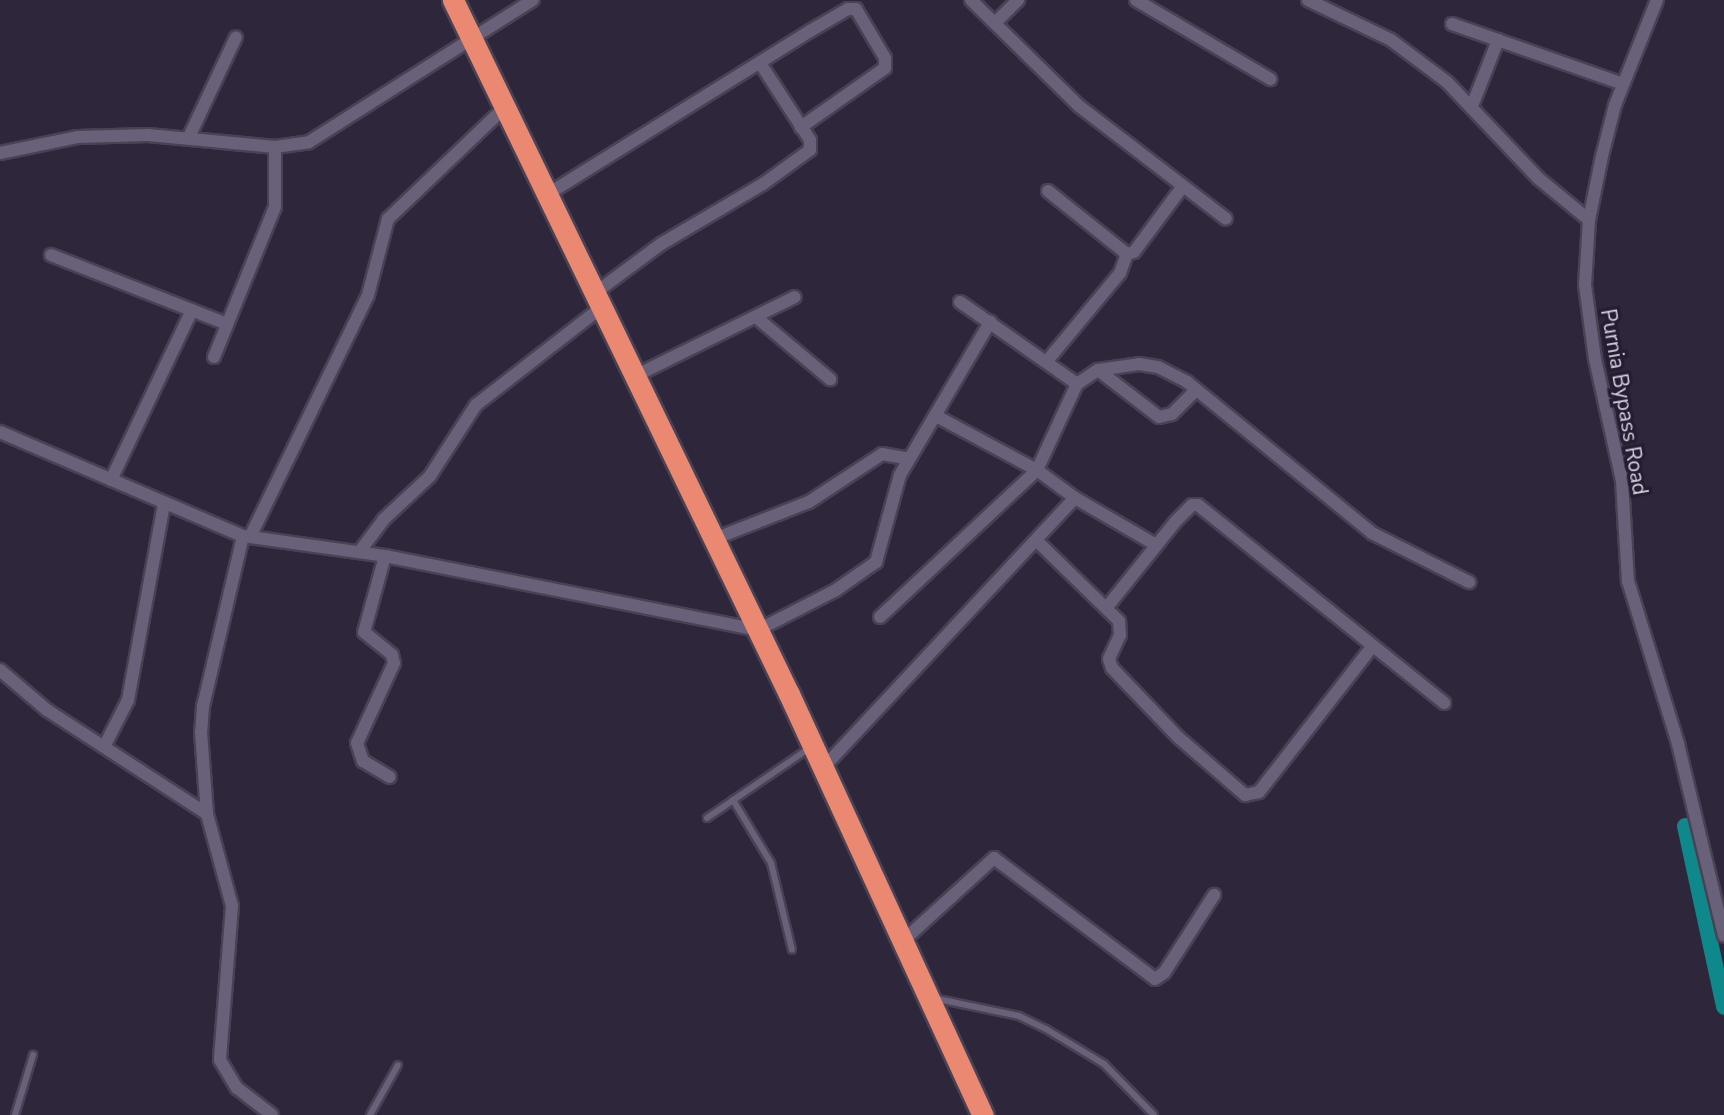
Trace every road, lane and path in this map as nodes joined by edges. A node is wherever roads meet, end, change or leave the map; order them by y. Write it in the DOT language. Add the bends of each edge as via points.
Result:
graph roads {
  1 [pos="453,0"];
  2 [pos="533,0"];
  3 [pos="971,0"];
  4 [pos="1018,0"];
  5 [pos="1136,0"];
  6 [pos="1308,0"];
  7 [pos="1657,0"];
  8 [pos="995,23"];
  9 [pos="1452,24"];
  10 [pos="236,37"];
  11 [pos="1497,40"];
  12 [pos="474,42"];
  13 [pos="760,63"];
  14 [pos="1270,79"];
  15 [pos="1623,84"];
  16 [pos="1472,106"];
  17 [pos="505,107"];
  18 [pos="801,127"];
  19 [pos="188,137"];
  20 [pos="275,147"];
  21 [pos="0,153"];
  22 [pos="1183,186"];
  23 [pos="1048,191"];
  24 [pos="548,194"];
  25 [pos="1226,219"];
  26 [pos="1589,219"];
  27 [pos="1127,254"];
  28 [pos="51,255"];
  29 [pos="795,297"];
  30 [pos="598,300"];
  31 [pos="960,302"];
  32 [pos="192,310"];
  33 [pos="756,317"];
  34 [pos="990,322"];
  35 [pos="227,324"];
  36 [pos="214,357"];
  37 [pos="1047,361"];
  38 [pos="1098,370"];
  39 [pos="635,376"];
  40 [pos="830,379"];
  41 [pos="1077,384"];
  42 [pos="1195,391"];
  43 [pos="938,417"];
  44 [pos="0,432"];
  45 [pos="909,459"];
  46 [pos="1037,470"];
  47 [pos="111,480"];
  48 [pos="1075,498"];
  49 [pos="164,503"];
  50 [pos="247,535"];
  51 [pos="714,539"];
  52 [pos="1037,541"];
  53 [pos="1156,545"];
  54 [pos="360,551"];
  55 [pos="385,556"];
  56 [pos="1469,582"];
  57 [pos="1107,607"];
  58 [pos="880,617"];
  59 [pos="758,630"];
  60 [pos="1372,647"];
  61 [pos="0,670"];
  62 [pos="1444,704"];
  63 [pos="813,746"];
  64 [pos="104,747"];
  65 [pos="823,768"];
  66 [pos="390,777"];
  67 [pos="733,800"];
  68 [pos="207,814"];
  69 [pos="707,818"];
  70 [pos="1214,895"];
  71 [pos="1724,936"];
  72 [pos="904,940"];
  73 [pos="792,950"];
  74 [pos="931,998"];
  75 [pos="33,1055"];
  76 [pos="398,1065"];
  77 [pos="15,1115"];
  78 [pos="272,1115"];
  79 [pos="370,1115"];
  80 [pos="982,1115"];
  81 [pos="1154,1115"];
  1 -- 12 [label="highway"];
  2 -- 12 [label="street"];
  3 -- 8 [label="street"];
  4 -- 8 [label="street"];
  5 -- 14 [label="street"];
  6 -- 16 [label="street" via="1391,40"];
  7 -- 15 [label="street, Purnia Bypass Road"];
  8 -- 22 [label="street" via="1079,106"];
  9 -- 11 [label="street"];
  10 -- 19 [label="street"];
  11 -- 15 [label="street"];
  11 -- 16 [label="street"];
  12 -- 17 [label="highway"];
  12 -- 20 [label="street" via="309,142"];
  13 -- 18 [label="street"];
  13 -- 18 [label="street" via="848,9 856,9 862,17 885,58 885,68"];
  13 -- 24 [label="street"];
  15 -- 26 [label="street, Purnia Bypass Road"];
  16 -- 26 [label="street" via="1538,178"];
  17 -- 24 [label="highway"];
  17 -- 50 [label="street" via="388,219 368,295"];
  18 -- 30 [label="street" via="811,145 804,156 661,244"];
  19 -- 20 [label="street"];
  19 -- 21 [label="street" via="78,137"];
  20 -- 35 [label="street" via="275,207"];
  22 -- 25 [label="street"];
  22 -- 27 [label="street"];
  23 -- 27 [label="street"];
  24 -- 30 [label="highway"];
  26 -- 71 [label="street, Purnia Bypass Road" via="1588,322 1622,481 1628,581 1678,744"];
  27 -- 37 [label="street" via="1121,273"];
  28 -- 32 [label="street"];
  29 -- 33 [label="street"];
  30 -- 39 [label="highway"];
  30 -- 54 [label="street" via="476,405 430,475 383,520"];
  31 -- 34 [label="street"];
  32 -- 35 [label="street"];
  32 -- 47 [label="street"];
  33 -- 39 [label="street"];
  33 -- 40 [label="street"];
  34 -- 37 [label="street"];
  34 -- 43 [label="street"];
  35 -- 36 [label="street"];
  37 -- 41 [label="street"];
  38 -- 41 [label="street"];
  38 -- 42 [label="street" via="1139,364 1158,367"];
  38 -- 42 [label="street" via="1158,417 1172,414"];
  39 -- 51 [label="highway"];
  41 -- 46 [label="street"];
  42 -- 56 [label="street" via="1372,533"];
  43 -- 45 [label="street"];
  43 -- 46 [label="street"];
  44 -- 47 [label="street"];
  45 -- 51 [label="street" via="882,454 809,502"];
  45 -- 59 [label="street" via="891,502 876,562 836,590"];
  46 -- 48 [label="street"];
  46 -- 58 [label="street"];
  47 -- 49 [label="street"];
  48 -- 52 [label="street"];
  48 -- 53 [label="street"];
  49 -- 50 [label="street"];
  49 -- 64 [label="street" via="128,700"];
  50 -- 54 [label="street"];
  50 -- 68 [label="street" via="203,706"];
  51 -- 59 [label="highway"];
  52 -- 57 [label="street"];
  52 -- 65 [label="street"];
  53 -- 57 [label="street"];
  53 -- 60 [label="street" via="1186,510 1198,505"];
  54 -- 55 [label="street"];
  55 -- 59 [label="street"];
  55 -- 66 [label="street" via="364,632 392,655 394,663 356,743 363,761"];
  57 -- 60 [label="street" via="1121,627 1111,652 1112,668 1178,737 1245,795 1259,792"];
  59 -- 63 [label="highway"];
  60 -- 62 [label="street"];
  61 -- 64 [label="street" via="47,710"];
  63 -- 65 [label="highway"];
  63 -- 67 [label="lane"];
  64 -- 68 [label="street"];
  65 -- 72 [label="highway"];
  67 -- 69 [label="lane"];
  67 -- 73 [label="lane" via="771,863"];
  68 -- 78 [label="street" via="232,906 220,1060 237,1088"];
  70 -- 72 [label="street" via="1164,973 1155,979 994,858"];
  72 -- 74 [label="highway"];
  74 -- 80 [label="highway"];
  74 -- 81 [label="lane" via="981,1006 1046,1029 1104,1064"];
  75 -- 77 [label="lane"];
  76 -- 79 [label="lane"];
}
